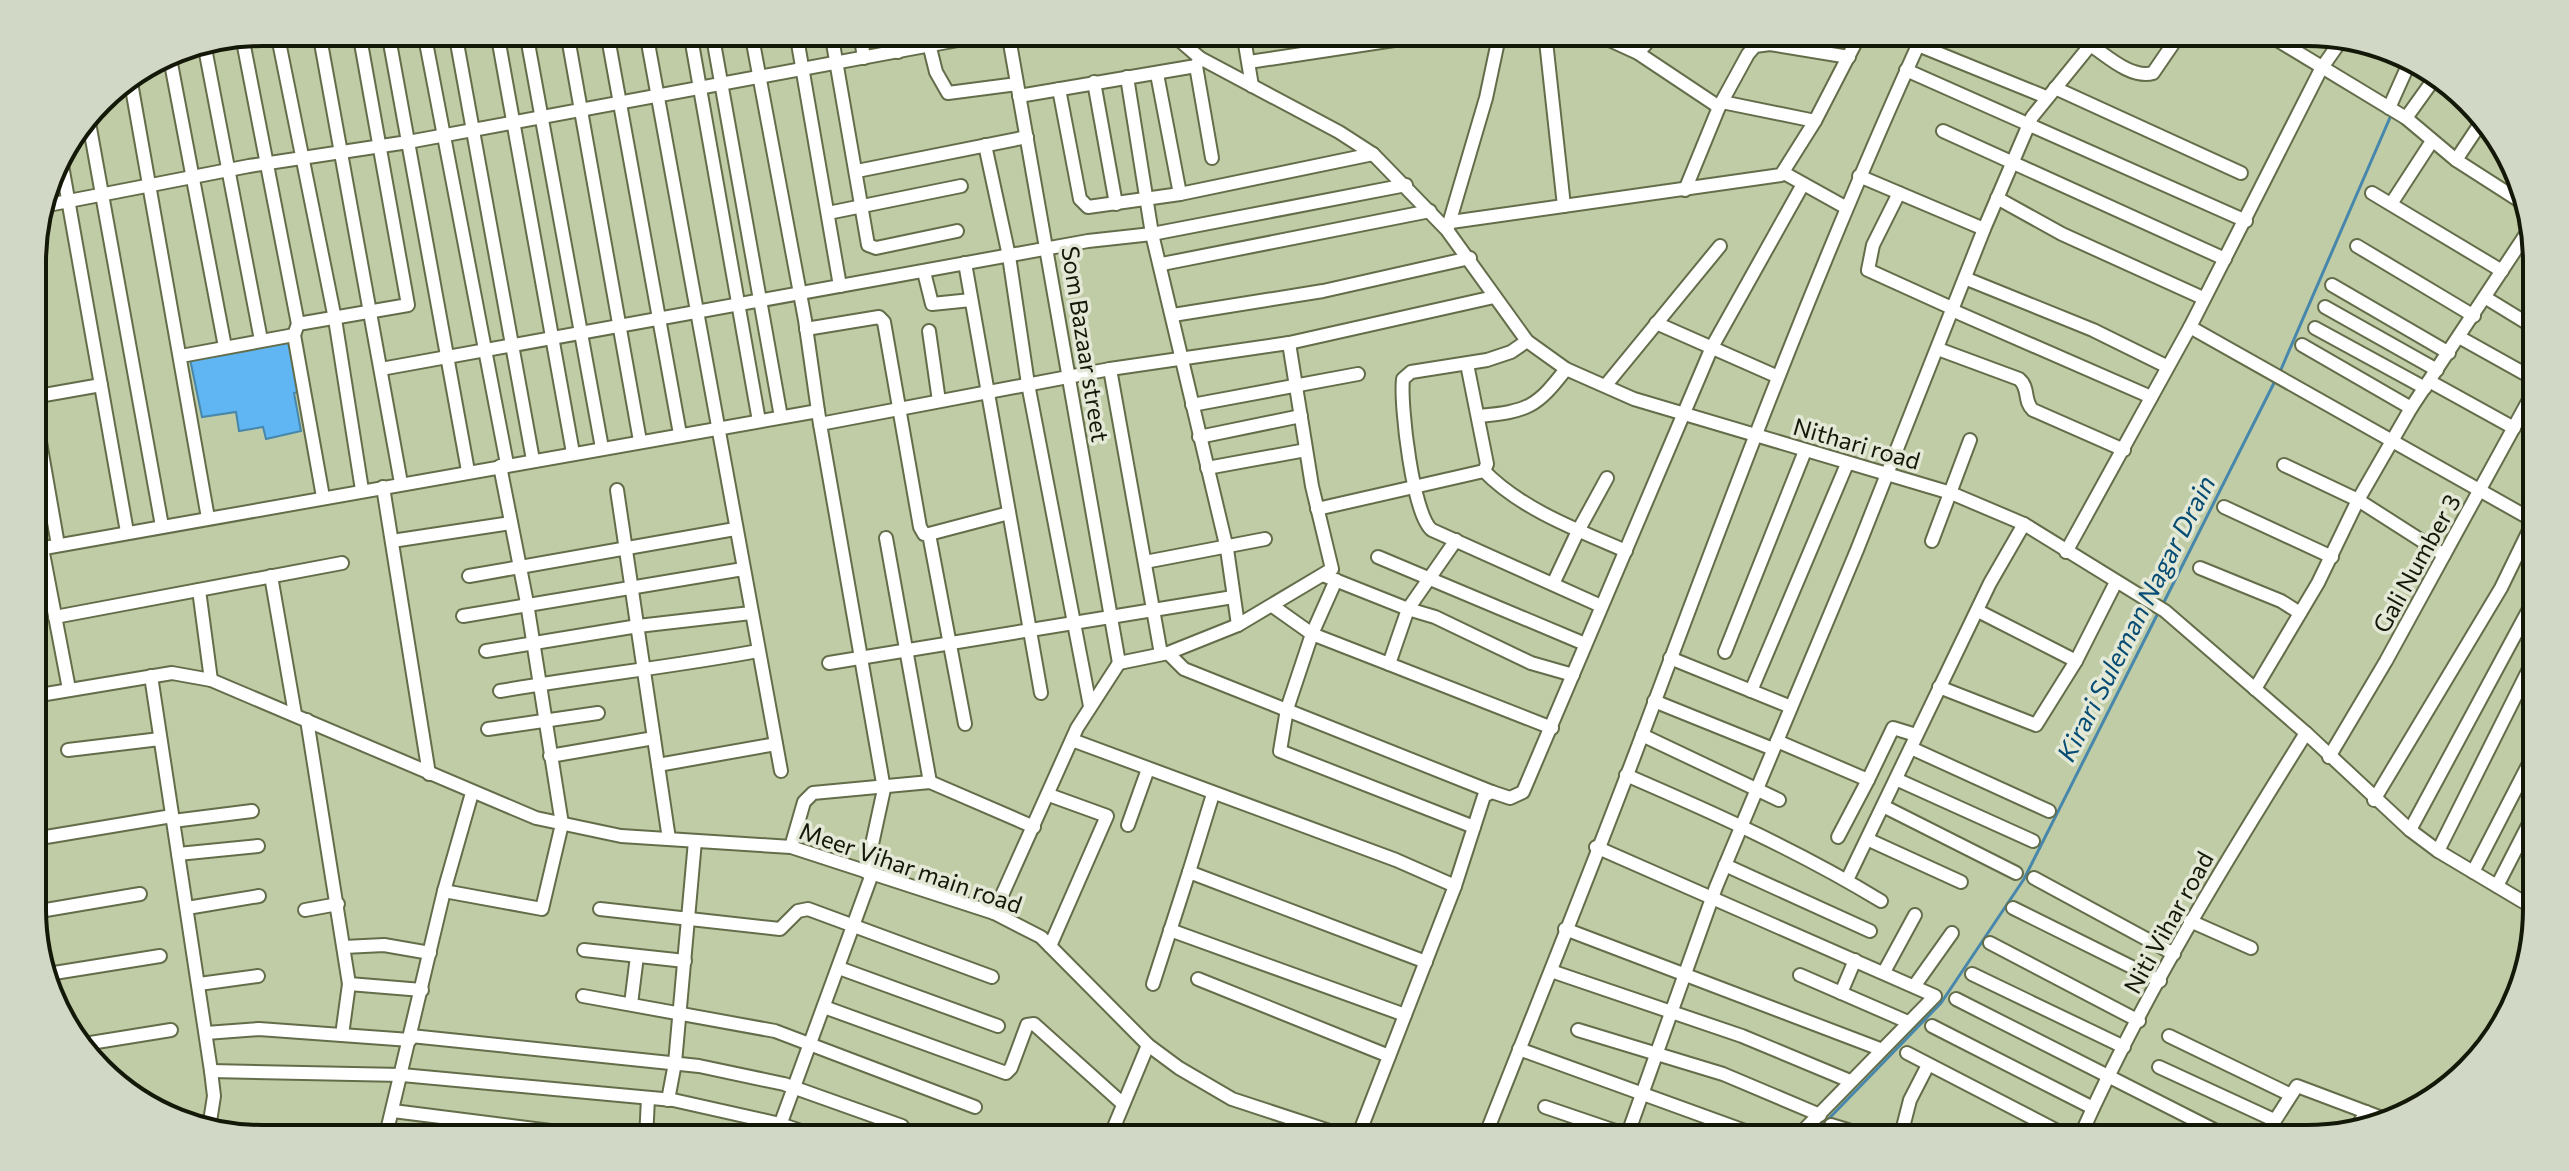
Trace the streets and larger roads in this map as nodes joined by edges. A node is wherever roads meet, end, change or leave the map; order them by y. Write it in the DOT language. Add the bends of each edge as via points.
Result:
graph roads {
  1 [pos="280,46"];
  2 [pos="322,46"];
  3 [pos="361,46"];
  4 [pos="391,46"];
  5 [pos="427,46"];
  6 [pos="457,46"];
  7 [pos="499,46"];
  8 [pos="528,46"];
  9 [pos="570,46"];
  10 [pos="609,46"];
  11 [pos="648,46"];
  12 [pos="692,46"];
  13 [pos="715,46"];
  14 [pos="754,46"];
  15 [pos="799,46"];
  16 [pos="834,46"];
  17 [pos="862,46"];
  18 [pos="897,46"];
  19 [pos="934,46"];
  20 [pos="1009,46"];
  21 [pos="1183,46"];
  22 [pos="1246,46"];
  23 [pos="1355,46"];
  24 [pos="1497,46"];
  25 [pos="1547,46"];
  26 [pos="1623,46"];
  27 [pos="1644,46"];
  28 [pos="1757,46"];
  29 [pos="1805,46"];
  30 [pos="1854,46"];
  31 [pos="1918,46"];
  32 [pos="1921,46"];
  33 [pos="2092,46"];
  34 [pos="2171,46"];
  35 [pos="2286,46"];
  36 [pos="244,47"];
  37 [pos="929,47"];
  38 [pos="2336,48"];
  39 [pos="898,52"];
  40 [pos="206,53"];
  41 [pos="1638,53"];
  42 [pos="1849,57"];
  43 [pos="864,58"];
  44 [pos="837,62"];
  45 [pos="1198,62"];
  46 [pos="1249,62"];
  47 [pos="171,66"];
  48 [pos="803,67"];
  49 [pos="2321,69"];
  50 [pos="1906,70"];
  51 [pos="2407,71"];
  52 [pos="759,74"];
  53 [pos="1157,74"];
  54 [pos="1127,77"];
  55 [pos="721,82"];
  56 [pos="1094,82"];
  57 [pos="2428,84"];
  58 [pos="699,86"];
  59 [pos="1252,86"];
  60 [pos="1059,89"];
  61 [pos="133,90"];
  62 [pos="1018,90"];
  63 [pos="2051,92"];
  64 [pos="657,94"];
  65 [pos="619,101"];
  66 [pos="1720,105"];
  67 [pos="581,108"];
  68 [pos="2396,112"];
  69 [pos="541,116"];
  70 [pos="1815,121"];
  71 [pos="513,122"];
  72 [pos="2030,125"];
  73 [pos="2477,129"];
  74 [pos="472,130"];
  75 [pos="91,131"];
  76 [pos="1943,131"];
  77 [pos="444,135"];
  78 [pos="1027,137"];
  79 [pos="2432,141"];
  80 [pos="408,142"];
  81 [pos="985,145"];
  82 [pos="378,147"];
  83 [pos="343,152"];
  84 [pos="1373,154"];
  85 [pos="304,157"];
  86 [pos="1212,158"];
  87 [pos="2456,160"];
  88 [pos="267,163"];
  89 [pos="2014,164"];
  90 [pos="230,169"];
  91 [pos="857,171"];
  92 [pos="1784,173"];
  93 [pos="2241,173"];
  94 [pos="64,175"];
  95 [pos="192,176"];
  96 [pos="1859,176"];
  97 [pos="151,184"];
  98 [pos="1406,185"];
  99 [pos="961,186"];
  100 [pos="1802,186"];
  101 [pos="2509,186"];
  102 [pos="1685,190"];
  103 [pos="2505,192"];
  104 [pos="1899,193"];
  105 [pos="2372,193"];
  106 [pos="102,194"];
  107 [pos="1180,194"];
  108 [pos="2513,197"];
  109 [pos="1997,198"];
  110 [pos="69,200"];
  111 [pos="1146,200"];
  112 [pos="54,204"];
  113 [pos="1116,204"];
  114 [pos="2391,204"];
  115 [pos="864,206"];
  116 [pos="1564,206"];
  117 [pos="1845,207"];
  118 [pos="1430,211"];
  119 [pos="828,213"];
  120 [pos="2246,221"];
  121 [pos="1449,226"];
  122 [pos="1984,229"];
  123 [pos="957,231"];
  124 [pos="1152,234"];
  125 [pos="2522,241"];
  126 [pos="1720,246"];
  127 [pos="2357,246"];
  128 [pos="1049,249"];
  129 [pos="1009,256"];
  130 [pos="1470,258"];
  131 [pos="2225,259"];
  132 [pos="965,263"];
  133 [pos="1162,264"];
  134 [pos="2502,271"];
  135 [pos="924,272"];
  136 [pos="1967,279"];
  137 [pos="2332,285"];
  138 [pos="840,286"];
  139 [pos="800,294"];
  140 [pos="1494,297"];
  141 [pos="2203,298"];
  142 [pos="2486,298"];
  143 [pos="971,300"];
  144 [pos="762,301"];
  145 [pos="739,306"];
  146 [pos="2325,307"];
  147 [pos="1954,310"];
  148 [pos="372,312"];
  149 [pos="696,314"];
  150 [pos="1173,315"];
  151 [pos="2474,316"];
  152 [pos="335,319"];
  153 [pos="659,321"];
  154 [pos="2523,321"];
  155 [pos="1656,323"];
  156 [pos="2190,327"];
  157 [pos="620,328"];
  158 [pos="2315,328"];
  159 [pos="806,329"];
  160 [pos="296,330"];
  161 [pos="929,331"];
  162 [pos="581,335"];
  163 [pos="2459,337"];
  164 [pos="551,339"];
  165 [pos="261,340"];
  166 [pos="1527,341"];
  167 [pos="1289,343"];
  168 [pos="2302,345"];
  169 [pos="512,346"];
  170 [pos="225,347"];
  171 [pos="1712,347"];
  172 [pos="1938,349"];
  173 [pos="483,351"];
  174 [pos="2449,353"];
  175 [pos="181,356"];
  176 [pos="448,357"];
  177 [pos="1182,361"];
  178 [pos="1467,364"];
  179 [pos="2166,366"];
  180 [pos="381,369"];
  181 [pos="1110,369"];
  182 [pos="1566,369"];
  183 [pos="2437,370"];
  184 [pos="2523,373"];
  185 [pos="1358,374"];
  186 [pos="1776,376"];
  187 [pos="1067,377"];
  188 [pos="1028,384"];
  189 [pos="101,385"];
  190 [pos="1606,385"];
  191 [pos="2427,385"];
  192 [pos="1296,387"];
  193 [pos="987,391"];
  194 [pos="46,397"];
  195 [pos="2151,397"];
  196 [pos="939,401"];
  197 [pos="1192,405"];
  198 [pos="2411,408"];
  199 [pos="899,409"];
  200 [pos="818,411"];
  201 [pos="2523,411"];
  202 [pos="1684,413"];
  203 [pos="1301,416"];
  204 [pos="1479,416"];
  205 [pos="781,417"];
  206 [pos="759,421"];
  207 [pos="820,424"];
  208 [pos="716,428"];
  209 [pos="2514,428"];
  210 [pos="680,434"];
  211 [pos="1753,434"];
  212 [pos="1199,437"];
  213 [pos="1970,440"];
  214 [pos="640,441"];
  215 [pos="2393,442"];
  216 [pos="602,448"];
  217 [pos="1306,450"];
  218 [pos="2124,450"];
  219 [pos="1805,451"];
  220 [pos="573,453"];
  221 [pos="533,460"];
  222 [pos="1847,464"];
  223 [pos="503,465"];
  224 [pos="2284,465"];
  225 [pos="1207,468"];
  226 [pos="468,471"];
  227 [pos="1484,471"];
  228 [pos="46,475"];
  229 [pos="1888,475"];
  230 [pos="1607,478"];
  231 [pos="401,483"];
  232 [pos="383,487"];
  233 [pos="1415,487"];
  234 [pos="362,490"];
  235 [pos="617,490"];
  236 [pos="2480,492"];
  237 [pos="1951,493"];
  238 [pos="323,497"];
  239 [pos="2358,500"];
  240 [pos="2224,507"];
  241 [pos="1317,509"];
  242 [pos="1009,513"];
  243 [pos="2523,513"];
  244 [pos="208,518"];
  245 [pos="511,523"];
  246 [pos="2024,524"];
  247 [pos="162,526"];
  248 [pos="735,529"];
  249 [pos="1578,531"];
  250 [pos="127,532"];
  251 [pos="929,534"];
  252 [pos="886,538"];
  253 [pos="1265,539"];
  254 [pos="1456,540"];
  255 [pos="392,541"];
  256 [pos="1932,541"];
  257 [pos="2523,543"];
  258 [pos="58,545"];
  259 [pos="46,547"];
  260 [pos="625,548"];
  261 [pos="1227,549"];
  262 [pos="1626,551"];
  263 [pos="2066,552"];
  264 [pos="2444,555"];
  265 [pos="1378,557"];
  266 [pos="2332,557"];
  267 [pos="1145,562"];
  268 [pos="342,563"];
  269 [pos="518,565"];
  270 [pos="2200,568"];
  271 [pos="743,569"];
  272 [pos="271,576"];
  273 [pos="469,576"];
  274 [pos="1330,578"];
  275 [pos="1429,578"];
  276 [pos="46,581"];
  277 [pos="2116,582"];
  278 [pos="1553,584"];
  279 [pos="631,586"];
  280 [pos="199,590"];
  281 [pos="1233,597"];
  282 [pos="527,603"];
  283 [pos="1601,606"];
  284 [pos="1274,607"];
  285 [pos="1408,609"];
  286 [pos="1152,611"];
  287 [pos="1978,611"];
  288 [pos="751,613"];
  289 [pos="2300,613"];
  290 [pos="1113,615"];
  291 [pos="463,616"];
  292 [pos="55,617"];
  293 [pos="2523,620"];
  294 [pos="1073,623"];
  295 [pos="1238,625"];
  296 [pos="638,626"];
  297 [pos="1030,631"];
  298 [pos="1312,634"];
  299 [pos="533,643"];
  300 [pos="1585,644"];
  301 [pos="950,645"];
  302 [pos="486,651"];
  303 [pos="758,651"];
  304 [pos="907,652"];
  305 [pos="1725,652"];
  306 [pos="1164,654"];
  307 [pos="862,657"];
  308 [pos="1670,658"];
  309 [pos="2076,661"];
  310 [pos="829,663"];
  311 [pos="1119,663"];
  312 [pos="1389,664"];
  313 [pos="645,672"];
  314 [pos="1573,675"];
  315 [pos="151,676"];
  316 [pos="211,680"];
  317 [pos="2523,681"];
  318 [pos="540,684"];
  319 [pos="1939,687"];
  320 [pos="69,689"];
  321 [pos="2255,689"];
  322 [pos="500,691"];
  323 [pos="1751,691"];
  324 [pos="1041,693"];
  325 [pos="46,694"];
  326 [pos="1654,701"];
  327 [pos="1090,706"];
  328 [pos="1791,707"];
  329 [pos="1287,709"];
  330 [pos="598,713"];
  331 [pos="301,717"];
  332 [pos="545,722"];
  333 [pos="965,724"];
  334 [pos="1552,728"];
  335 [pos="488,729"];
  336 [pos="2306,733"];
  337 [pos="1642,735"];
  338 [pos="1916,735"];
  339 [pos="654,738"];
  340 [pos="160,739"];
  341 [pos="1072,740"];
  342 [pos="776,744"];
  343 [pos="1775,745"];
  344 [pos="1911,748"];
  345 [pos="68,750"];
  346 [pos="550,756"];
  347 [pos="2329,757"];
  348 [pos="658,765"];
  349 [pos="1148,769"];
  350 [pos="781,771"];
  351 [pos="429,774"];
  352 [pos="1626,775"];
  353 [pos="2523,775"];
  354 [pos="1868,780"];
  355 [pos="1898,780"];
  356 [pos="930,782"];
  357 [pos="1757,788"];
  358 [pos="884,789"];
  359 [pos="1492,792"];
  360 [pos="472,793"];
  361 [pos="1213,794"];
  362 [pos="1049,795"];
  363 [pos="1779,800"];
  364 [pos="2374,800"];
  365 [pos="1885,807"];
  366 [pos="252,811"];
  367 [pos="2049,811"];
  368 [pos="172,819"];
  369 [pos="562,824"];
  370 [pos="1128,825"];
  371 [pos="1742,825"];
  372 [pos="1034,827"];
  373 [pos="1474,827"];
  374 [pos="2410,830"];
  375 [pos="2523,835"];
  376 [pos="46,837"];
  377 [pos="1838,837"];
  378 [pos="669,839"];
  379 [pos="1869,840"];
  380 [pos="695,841"];
  381 [pos="2033,841"];
  382 [pos="258,846"];
  383 [pos="791,847"];
  384 [pos="1596,847"];
  385 [pos="2438,851"];
  386 [pos="178,854"];
  387 [pos="1725,865"];
  388 [pos="1189,872"];
  389 [pos="2473,872"];
  390 [pos="869,873"];
  391 [pos="2016,873"];
  392 [pos="2034,878"];
  393 [pos="1847,880"];
  394 [pos="1961,882"];
  395 [pos="1455,886"];
  396 [pos="2497,886"];
  397 [pos="444,891"];
  398 [pos="140,894"];
  399 [pos="259,896"];
  400 [pos="1712,897"];
  401 [pos="1881,901"];
  402 [pos="2523,902"];
  403 [pos="338,904"];
  404 [pos="187,908"];
  405 [pos="2013,908"];
  406 [pos="600,909"];
  407 [pos="46,910"];
  408 [pos="305,910"];
  409 [pos="994,913"];
  410 [pos="1915,915"];
  411 [pos="689,917"];
  412 [pos="2190,921"];
  413 [pos="854,927"];
  414 [pos="1565,929"];
  415 [pos="1170,930"];
  416 [pos="1870,931"];
  417 [pos="1952,933"];
  418 [pos="1990,943"];
  419 [pos="1050,946"];
  420 [pos="344,947"];
  421 [pos="2251,948"];
  422 [pos="584,950"];
  423 [pos="430,953"];
  424 [pos="2174,954"];
  425 [pos="160,956"];
  426 [pos="637,956"];
  427 [pos="1855,960"];
  428 [pos="685,961"];
  429 [pos="1426,962"];
  430 [pos="839,968"];
  431 [pos="1551,971"];
  432 [pos="1884,972"];
  433 [pos="56,973"];
  434 [pos="1684,973"];
  435 [pos="1972,974"];
  436 [pos="1800,975"];
  437 [pos="258,976"];
  438 [pos="992,977"];
  439 [pos="1198,979"];
  440 [pos="2160,981"];
  441 [pos="199,984"];
  442 [pos="349,984"];
  443 [pos="1153,984"];
  444 [pos="1915,985"];
  445 [pos="422,990"];
  446 [pos="1841,993"];
  447 [pos="583,996"];
  448 [pos="1956,999"];
  449 [pos="631,1004"];
  450 [pos="824,1007"];
  451 [pos="680,1012"];
  452 [pos="1670,1012"];
  453 [pos="1405,1015"];
  454 [pos="2139,1021"];
  455 [pos="1908,1022"];
  456 [pos="998,1026"];
  457 [pos="1932,1026"];
  458 [pos="171,1030"];
  459 [pos="1578,1030"];
  460 [pos="206,1033"];
  461 [pos="342,1035"];
  462 [pos="2169,1036"];
  463 [pos="411,1038"];
  464 [pos="92,1043"];
  465 [pos="811,1044"];
  466 [pos="1148,1045"];
  467 [pos="2124,1047"];
  468 [pos="1519,1049"];
  469 [pos="1880,1049"];
  470 [pos="1907,1053"];
  471 [pos="1655,1054"];
  472 [pos="1389,1056"];
  473 [pos="675,1063"];
  474 [pos="1928,1065"];
  475 [pos="2159,1067"];
  476 [pos="211,1071"];
  477 [pos="402,1075"];
  478 [pos="2109,1075"];
  479 [pos="1850,1081"];
  480 [pos="794,1087"];
  481 [pos="1641,1093"];
  482 [pos="2289,1094"];
  483 [pos="648,1098"];
  484 [pos="668,1100"];
  485 [pos="1123,1104"];
  486 [pos="975,1107"];
  487 [pos="1545,1107"];
  488 [pos="2093,1108"];
  489 [pos="393,1111"];
  490 [pos="2366,1112"];
  491 [pos="1820,1115"];
  492 [pos="2374,1115"];
  493 [pos="2363,1118"];
  494 [pos="211,1119"];
  495 [pos="2274,1120"];
  496 [pos="780,1124"];
  497 [pos="389,1125"];
  498 [pos="504,1125"];
  499 [pos="647,1125"];
  500 [pos="783,1125"];
  501 [pos="899,1125"];
  502 [pos="1115,1125"];
  503 [pos="1314,1125"];
  504 [pos="1362,1125"];
  505 [pos="1489,1125"];
  506 [pos="1597,1125"];
  507 [pos="1634,1125"];
  508 [pos="1729,1125"];
  509 [pos="1810,1125"];
  510 [pos="1904,1125"];
  511 [pos="2046,1125"];
  512 [pos="2085,1125"];
  513 [pos="2205,1125"];
  514 [pos="2271,1125"];
  1 -- 85 [label="street"];
  2 -- 83 [label="street"];
  3 -- 82 [label="street"];
  4 -- 80 [label="street"];
  5 -- 77 [label="street"];
  6 -- 74 [label="street"];
  7 -- 71 [label="street"];
  8 -- 69 [label="street"];
  9 -- 67 [label="street"];
  10 -- 65 [label="street"];
  11 -- 64 [label="street"];
  12 -- 58 [label="street"];
  13 -- 55 [label="street"];
  14 -- 52 [label="street"];
  15 -- 48 [label="street"];
  16 -- 44 [label="street"];
  17 -- 43 [label="street"];
  18 -- 39 [label="street"];
  19 -- 37 [label="street"];
  20 -- 62 [label="street, Som Bazaar street"];
  21 -- 45 [label="street, Nithari road"];
  22 -- 46 [label="street"];
  23 -- 46 [label="street"];
  24 -- 121 [label="street"];
  25 -- 116 [label="street"];
  26 -- 41 [label="street"];
  27 -- 41 [label="street"];
  28 -- 66 [label="street"];
  29 -- 42 [label="street"];
  30 -- 42 [label="street"];
  31 -- 50 [label="street"];
  32 -- 63 [label="street"];
  33 -- 34 [label="street" via="2147,75"];
  33 -- 63 [label="street"];
  35 -- 49 [label="street"];
  36 -- 88 [label="street"];
  37 -- 39 [label="street"];
  37 -- 62 [label="street" via="942,90 948,93"];
  38 -- 49 [label="street"];
  39 -- 43 [label="street"];
  40 -- 90 [label="street"];
  41 -- 66 [label="street"];
  42 -- 70 [label="street"];
  43 -- 44 [label="street"];
  44 -- 48 [label="street"];
  44 -- 91 [label="street"];
  45 -- 53 [label="street"];
  45 -- 59 [label="street, Nithari road"];
  45 -- 86 [label="street"];
  46 -- 59 [label="street"];
  47 -- 95 [label="street"];
  48 -- 52 [label="street"];
  48 -- 119 [label="street"];
  49 -- 68 [label="street"];
  49 -- 120 [label="street"];
  50 -- 72 [label="street"];
  50 -- 96 [label="street"];
  51 -- 68 [label="street"];
  52 -- 55 [label="street"];
  52 -- 139 [label="street"];
  53 -- 54 [label="street"];
  53 -- 107 [label="street"];
  54 -- 56 [label="street"];
  54 -- 111 [label="street"];
  55 -- 58 [label="street"];
  55 -- 144 [label="street"];
  56 -- 60 [label="street"];
  56 -- 113 [label="street"];
  57 -- 68 [label="street"];
  58 -- 64 [label="street"];
  58 -- 145 [label="street"];
  59 -- 84 [label="street, Nithari road"];
  60 -- 62 [label="street"];
  60 -- 113 [label="street" via="1080,199 1088,207"];
  61 -- 97 [label="street"];
  62 -- 78 [label="street, Som Bazaar street"];
  63 -- 72 [label="street"];
  63 -- 93 [label="street"];
  64 -- 65 [label="street"];
  64 -- 149 [label="street"];
  65 -- 67 [label="street"];
  65 -- 153 [label="street"];
  66 -- 70 [label="street"];
  66 -- 102 [label="street"];
  67 -- 69 [label="street"];
  67 -- 157 [label="street"];
  68 -- 79 [label="street"];
  69 -- 71 [label="street"];
  69 -- 162 [label="street"];
  70 -- 92 [label="street"];
  71 -- 74 [label="street"];
  71 -- 164 [label="street"];
  72 -- 89 [label="street"];
  72 -- 120 [label="street"];
  73 -- 87 [label="street"];
  74 -- 77 [label="street"];
  74 -- 169 [label="street"];
  75 -- 106 [label="street"];
  76 -- 89 [label="street"];
  77 -- 80 [label="street"];
  77 -- 173 [label="street"];
  78 -- 81 [label="street"];
  78 -- 128 [label="street, Som Bazaar street"];
  79 -- 87 [label="street"];
  79 -- 114 [label="street"];
  80 -- 82 [label="street"];
  80 -- 176 [label="street"];
  81 -- 91 [label="street"];
  81 -- 129 [label="street"];
  82 -- 83 [label="street"];
  82 -- 148 [label="street" via="408,304"];
  83 -- 85 [label="street"];
  83 -- 148 [label="street"];
  84 -- 98 [label="street, Nithari road"];
  84 -- 107 [label="street"];
  85 -- 88 [label="street"];
  85 -- 152 [label="street"];
  87 -- 103 [label="street"];
  88 -- 90 [label="street"];
  88 -- 160 [label="street"];
  89 -- 109 [label="street"];
  89 -- 131 [label="street"];
  90 -- 95 [label="street"];
  90 -- 165 [label="street"];
  91 -- 115 [label="street"];
  92 -- 100 [label="street"];
  92 -- 102 [label="street"];
  94 -- 110 [label="street"];
  95 -- 97 [label="street"];
  95 -- 170 [label="street"];
  96 -- 104 [label="street"];
  96 -- 117 [label="street"];
  97 -- 106 [label="street"];
  97 -- 175 [label="street"];
  98 -- 118 [label="street, Nithari road"];
  98 -- 124 [label="street"];
  99 -- 115 [label="street"];
  100 -- 117 [label="street"];
  100 -- 171 [label="street"];
  101 -- 103 [label="street"];
  102 -- 116 [label="street"];
  103 -- 108 [label="street"];
  104 -- 122 [label="street"];
  104 -- 147 [label="street" via="1873,245 1868,270"];
  105 -- 114 [label="street"];
  106 -- 110 [label="street"];
  106 -- 247 [label="street"];
  107 -- 111 [label="street"];
  109 -- 122 [label="street"];
  109 -- 141 [label="street" via="2062,234"];
  110 -- 112 [label="street"];
  110 -- 189 [label="street"];
  111 -- 113 [label="street"];
  111 -- 124 [label="street"];
  114 -- 134 [label="street"];
  115 -- 119 [label="street"];
  115 -- 123 [label="street" via="872,247"];
  116 -- 121 [label="street"];
  117 -- 186 [label="street"];
  118 -- 121 [label="street, Nithari road"];
  118 -- 133 [label="street"];
  119 -- 138 [label="street"];
  120 -- 131 [label="street"];
  121 -- 130 [label="street, Nithari road"];
  122 -- 136 [label="street"];
  124 -- 128 [label="street"];
  124 -- 133 [label="street"];
  125 -- 134 [label="street"];
  126 -- 155 [label="street"];
  127 -- 151 [label="street"];
  128 -- 129 [label="street"];
  128 -- 187 [label="street, Som Bazaar street"];
  129 -- 132 [label="street"];
  129 -- 188 [label="street"];
  130 -- 140 [label="street, Nithari road"];
  130 -- 150 [label="street" via="1323,291"];
  131 -- 141 [label="street"];
  132 -- 135 [label="street"];
  132 -- 143 [label="street"];
  133 -- 150 [label="street"];
  134 -- 142 [label="street"];
  135 -- 138 [label="street"];
  135 -- 143 [label="street" via="932,304"];
  136 -- 147 [label="street"];
  136 -- 179 [label="street"];
  137 -- 174 [label="street"];
  138 -- 139 [label="street"];
  139 -- 144 [label="street"];
  139 -- 159 [label="street"];
  140 -- 166 [label="street, Nithari road"];
  140 -- 167 [label="street"];
  141 -- 156 [label="street"];
  142 -- 151 [label="street"];
  142 -- 154 [label="street"];
  143 -- 193 [label="street"];
  144 -- 145 [label="street"];
  144 -- 205 [label="street"];
  145 -- 149 [label="street"];
  145 -- 206 [label="street"];
  146 -- 183 [label="street"];
  147 -- 172 [label="street"];
  147 -- 195 [label="street"];
  148 -- 152 [label="street"];
  148 -- 180 [label="street"];
  149 -- 153 [label="street"];
  149 -- 208 [label="street"];
  150 -- 177 [label="street"];
  151 -- 163 [label="street"];
  152 -- 160 [label="street"];
  152 -- 234 [label="street"];
  153 -- 157 [label="street"];
  153 -- 210 [label="street"];
  155 -- 171 [label="street"];
  155 -- 190 [label="street"];
  156 -- 179 [label="street"];
  156 -- 215 [label="street"];
  157 -- 162 [label="street"];
  157 -- 214 [label="street"];
  158 -- 191 [label="street"];
  159 -- 199 [label="street" via="883,318"];
  159 -- 200 [label="street"];
  160 -- 165 [label="street"];
  160 -- 238 [label="street"];
  161 -- 196 [label="street"];
  162 -- 164 [label="street"];
  162 -- 216 [label="street"];
  163 -- 174 [label="street"];
  163 -- 184 [label="street"];
  164 -- 169 [label="street"];
  164 -- 220 [label="street"];
  165 -- 170 [label="street"];
  166 -- 178 [label="street" via="1503,356"];
  166 -- 182 [label="street, Nithari road"];
  167 -- 177 [label="street"];
  167 -- 192 [label="street"];
  168 -- 198 [label="street"];
  169 -- 173 [label="street"];
  169 -- 221 [label="street"];
  170 -- 175 [label="street"];
  171 -- 186 [label="street"];
  171 -- 202 [label="street"];
  172 -- 218 [label="street" via="2019,379 2033,410"];
  172 -- 229 [label="street"];
  173 -- 176 [label="street"];
  173 -- 223 [label="street"];
  174 -- 183 [label="street"];
  175 -- 244 [label="street"];
  176 -- 180 [label="street"];
  176 -- 226 [label="street"];
  177 -- 181 [label="street"];
  177 -- 197 [label="street"];
  178 -- 204 [label="street"];
  178 -- 233 [label="street" via="1411,372 1403,379"];
  179 -- 195 [label="street"];
  180 -- 231 [label="street"];
  181 -- 187 [label="street"];
  181 -- 267 [label="street"];
  182 -- 190 [label="street, Nithari road"];
  182 -- 204 [label="street" via="1543,399 1527,409"];
  183 -- 191 [label="street"];
  185 -- 192 [label="street"];
  186 -- 211 [label="street"];
  187 -- 188 [label="street"];
  187 -- 290 [label="street, Som Bazaar street"];
  188 -- 193 [label="street"];
  188 -- 294 [label="street"];
  189 -- 194 [label="street"];
  189 -- 250 [label="street"];
  190 -- 202 [label="street, Nithari road"];
  191 -- 198 [label="street"];
  191 -- 209 [label="street"];
  192 -- 197 [label="street"];
  192 -- 203 [label="street"];
  193 -- 196 [label="street"];
  193 -- 242 [label="street"];
  195 -- 218 [label="street"];
  196 -- 199 [label="street"];
  197 -- 212 [label="street"];
  198 -- 215 [label="street"];
  199 -- 207 [label="street"];
  199 -- 251 [label="street" via="920,527"];
  200 -- 205 [label="street"];
  200 -- 207 [label="street"];
  201 -- 209 [label="street, Gali Number 3"];
  202 -- 211 [label="street, Nithari road"];
  202 -- 262 [label="street"];
  203 -- 212 [label="street"];
  203 -- 217 [label="street"];
  204 -- 227 [label="street"];
  205 -- 206 [label="street"];
  206 -- 208 [label="street"];
  207 -- 307 [label="street"];
  208 -- 210 [label="street"];
  208 -- 248 [label="street"];
  209 -- 236 [label="street, Gali Number 3"];
  210 -- 214 [label="street"];
  211 -- 219 [label="street, Nithari road"];
  211 -- 308 [label="street"];
  212 -- 225 [label="street"];
  213 -- 237 [label="street"];
  214 -- 216 [label="street"];
  215 -- 236 [label="street"];
  215 -- 239 [label="street"];
  216 -- 220 [label="street"];
  217 -- 225 [label="street"];
  217 -- 241 [label="street"];
  218 -- 263 [label="street"];
  219 -- 222 [label="street, Nithari road"];
  219 -- 305 [label="street"];
  220 -- 221 [label="street"];
  221 -- 223 [label="street"];
  222 -- 229 [label="street, Nithari road"];
  222 -- 323 [label="street"];
  223 -- 226 [label="street"];
  223 -- 245 [label="street"];
  224 -- 239 [label="street"];
  225 -- 261 [label="street"];
  226 -- 231 [label="street"];
  227 -- 233 [label="street"];
  227 -- 249 [label="street" via="1511,495"];
  228 -- 258 [label="street"];
  229 -- 237 [label="street, Nithari road"];
  229 -- 328 [label="street"];
  230 -- 249 [label="street"];
  231 -- 232 [label="street"];
  232 -- 234 [label="street"];
  232 -- 255 [label="street"];
  233 -- 241 [label="street"];
  233 -- 254 [label="street" via="1425,525"];
  234 -- 238 [label="street"];
  235 -- 260 [label="street"];
  236 -- 243 [label="street"];
  236 -- 264 [label="street, Gali Number 3"];
  237 -- 246 [label="street, Nithari road"];
  237 -- 256 [label="street"];
  238 -- 244 [label="street"];
  239 -- 264 [label="street"];
  239 -- 266 [label="street"];
  240 -- 266 [label="street"];
  241 -- 274 [label="street" via="1332,563"];
  242 -- 251 [label="street"];
  242 -- 297 [label="street"];
  244 -- 247 [label="street"];
  245 -- 255 [label="street"];
  245 -- 269 [label="street"];
  246 -- 263 [label="street, Nithari road"];
  246 -- 287 [label="street"];
  247 -- 250 [label="street"];
  248 -- 260 [label="street"];
  248 -- 271 [label="street"];
  249 -- 262 [label="street"];
  249 -- 278 [label="street"];
  250 -- 258 [label="street"];
  251 -- 301 [label="street"];
  252 -- 304 [label="street"];
  253 -- 261 [label="street"];
  254 -- 275 [label="street"];
  254 -- 278 [label="street"];
  255 -- 351 [label="street"];
  257 -- 364 [label="street"];
  258 -- 259 [label="street"];
  260 -- 269 [label="street"];
  260 -- 279 [label="street"];
  261 -- 267 [label="street"];
  261 -- 281 [label="street"];
  262 -- 283 [label="street"];
  263 -- 277 [label="street, Nithari road"];
  264 -- 347 [label="street, Gali Number 3"];
  265 -- 275 [label="street"];
  266 -- 289 [label="street"];
  267 -- 286 [label="street"];
  268 -- 272 [label="street"];
  269 -- 273 [label="street"];
  269 -- 282 [label="street"];
  270 -- 289 [label="street"];
  271 -- 279 [label="street"];
  271 -- 288 [label="street"];
  272 -- 280 [label="street"];
  272 -- 331 [label="street"];
  274 -- 284 [label="street"];
  274 -- 285 [label="street"];
  274 -- 298 [label="street"];
  275 -- 285 [label="street"];
  275 -- 300 [label="street"];
  276 -- 292 [label="street"];
  277 -- 309 [label="street"];
  277 -- 321 [label="street, Nithari road" via="2162,609"];
  278 -- 283 [label="street"];
  279 -- 282 [label="street"];
  279 -- 296 [label="street"];
  280 -- 292 [label="street"];
  280 -- 316 [label="street"];
  281 -- 286 [label="street"];
  281 -- 295 [label="street"];
  282 -- 291 [label="street"];
  282 -- 299 [label="street"];
  283 -- 300 [label="street"];
  284 -- 295 [label="street"];
  284 -- 298 [label="street"];
  285 -- 312 [label="street"];
  285 -- 314 [label="street" via="1521,659"];
  286 -- 290 [label="street"];
  286 -- 306 [label="street"];
  287 -- 309 [label="street"];
  287 -- 319 [label="street"];
  288 -- 296 [label="street"];
  288 -- 303 [label="street"];
  289 -- 321 [label="street"];
  290 -- 294 [label="street"];
  290 -- 311 [label="street, Som Bazaar street"];
  292 -- 320 [label="street"];
  293 -- 374 [label="street"];
  294 -- 297 [label="street"];
  294 -- 327 [label="street"];
  295 -- 306 [label="street"];
  296 -- 299 [label="street"];
  296 -- 313 [label="street"];
  297 -- 301 [label="street"];
  297 -- 324 [label="street"];
  298 -- 312 [label="street"];
  298 -- 329 [label="street"];
  299 -- 302 [label="street"];
  299 -- 318 [label="street"];
  300 -- 314 [label="street"];
  301 -- 304 [label="street"];
  301 -- 333 [label="street"];
  303 -- 313 [label="street"];
  303 -- 342 [label="street"];
  304 -- 307 [label="street"];
  304 -- 356 [label="street"];
  306 -- 311 [label="street"];
  306 -- 329 [label="street" via="1184,669"];
  307 -- 310 [label="street"];
  307 -- 358 [label="street"];
  308 -- 323 [label="street"];
  308 -- 326 [label="street"];
  309 -- 319 [label="street" via="2036,725"];
  311 -- 327 [label="street"];
  312 -- 334 [label="street"];
  313 -- 318 [label="street"];
  313 -- 339 [label="street"];
  314 -- 334 [label="street"];
  315 -- 316 [label="street, Meer Vihar main road" via="172,673"];
  315 -- 320 [label="street, Meer Vihar main road"];
  315 -- 340 [label="street"];
  316 -- 331 [label="street, Meer Vihar main road"];
  317 -- 385 [label="street"];
  318 -- 322 [label="street"];
  318 -- 332 [label="street"];
  319 -- 338 [label="street"];
  320 -- 325 [label="street, Meer Vihar main road"];
  321 -- 336 [label="street, Nithari road"];
  323 -- 328 [label="street"];
  326 -- 337 [label="street"];
  326 -- 343 [label="street"];
  327 -- 341 [label="street"];
  328 -- 343 [label="street"];
  329 -- 359 [label="street"];
  329 -- 373 [label="street" via="1283,753"];
  330 -- 332 [label="street"];
  331 -- 351 [label="street, Meer Vihar main road"];
  331 -- 403 [label="street"];
  332 -- 335 [label="street"];
  332 -- 346 [label="street"];
  334 -- 359 [label="street" via="1523,792 1510,798"];
  336 -- 347 [label="street, Nithari road"];
  336 -- 412 [label="street, Niti Vihar road"];
  337 -- 352 [label="street"];
  337 -- 357 [label="street"];
  338 -- 344 [label="street"];
  338 -- 354 [label="street" via="1893,728"];
  339 -- 346 [label="street"];
  339 -- 348 [label="street"];
  340 -- 345 [label="street"];
  340 -- 368 [label="street"];
  341 -- 349 [label="street"];
  341 -- 362 [label="street"];
  342 -- 348 [label="street"];
  342 -- 350 [label="street"];
  343 -- 354 [label="street"];
  343 -- 357 [label="street"];
  344 -- 355 [label="street"];
  344 -- 367 [label="street"];
  346 -- 369 [label="street"];
  347 -- 364 [label="street, Nithari road"];
  348 -- 378 [label="street"];
  349 -- 361 [label="street"];
  349 -- 370 [label="street"];
  351 -- 360 [label="street, Meer Vihar main road"];
  352 -- 371 [label="street"];
  352 -- 384 [label="street"];
  353 -- 389 [label="street"];
  354 -- 377 [label="street"];
  355 -- 365 [label="street"];
  355 -- 381 [label="street"];
  356 -- 358 [label="street"];
  356 -- 372 [label="street"];
  357 -- 363 [label="street"];
  357 -- 371 [label="street"];
  358 -- 383 [label="street" via="808,797"];
  358 -- 390 [label="street"];
  359 -- 373 [label="street" via="1484,796"];
  360 -- 369 [label="street, Meer Vihar main road"];
  360 -- 397 [label="street"];
  361 -- 388 [label="street"];
  361 -- 395 [label="street"];
  362 -- 372 [label="street"];
  362 -- 419 [label="street" via="1107,816"];
  364 -- 374 [label="street, Nithari road"];
  365 -- 379 [label="street"];
  365 -- 391 [label="street"];
  366 -- 368 [label="street"];
  368 -- 376 [label="street"];
  368 -- 386 [label="street"];
  369 -- 378 [label="street, Meer Vihar main road"];
  369 -- 397 [label="street" via="542,909"];
  371 -- 387 [label="street"];
  371 -- 393 [label="street"];
  372 -- 409 [label="street"];
  373 -- 395 [label="street"];
  374 -- 385 [label="street, Nithari road"];
  375 -- 396 [label="street"];
  378 -- 380 [label="street, Meer Vihar main road"];
  379 -- 393 [label="street"];
  379 -- 394 [label="street"];
  380 -- 383 [label="street, Meer Vihar main road"];
  380 -- 411 [label="street"];
  382 -- 386 [label="street"];
  383 -- 390 [label="street, Meer Vihar main road"];
  384 -- 400 [label="street"];
  384 -- 414 [label="street"];
  385 -- 389 [label="street, Nithari road"];
  386 -- 404 [label="street"];
  387 -- 400 [label="street"];
  387 -- 416 [label="street"];
  388 -- 415 [label="street"];
  388 -- 429 [label="street"];
  389 -- 396 [label="street, Nithari road"];
  390 -- 409 [label="street, Meer Vihar main road"];
  390 -- 413 [label="street"];
  392 -- 424 [label="street"];
  393 -- 401 [label="street"];
  395 -- 429 [label="street"];
  396 -- 402 [label="street, Nithari road"];
  397 -- 423 [label="street"];
  398 -- 407 [label="street"];
  399 -- 404 [label="street"];
  400 -- 427 [label="street"];
  400 -- 434 [label="street"];
  403 -- 408 [label="street"];
  403 -- 420 [label="street"];
  404 -- 441 [label="street"];
  405 -- 440 [label="street"];
  406 -- 411 [label="street"];
  409 -- 419 [label="street, Meer Vihar main road"];
  410 -- 432 [label="street"];
  411 -- 413 [label="street" via="780,929 798,911 808,909"];
  411 -- 428 [label="street"];
  412 -- 421 [label="street"];
  412 -- 424 [label="street, Niti Vihar road"];
  413 -- 430 [label="street"];
  413 -- 438 [label="street"];
  414 -- 431 [label="street"];
  414 -- 434 [label="street"];
  415 -- 443 [label="street"];
  415 -- 453 [label="street"];
  417 -- 444 [label="street"];
  418 -- 454 [label="street"];
  419 -- 466 [label="street, Meer Vihar main road"];
  420 -- 423 [label="street" via="384,945"];
  420 -- 442 [label="street"];
  422 -- 426 [label="street"];
  423 -- 445 [label="street"];
  424 -- 440 [label="street, Niti Vihar road"];
  425 -- 433 [label="street"];
  426 -- 428 [label="street"];
  426 -- 449 [label="street"];
  427 -- 432 [label="street"];
  427 -- 446 [label="street"];
  428 -- 451 [label="street"];
  429 -- 453 [label="street"];
  430 -- 450 [label="street"];
  430 -- 456 [label="street"];
  431 -- 452 [label="street"];
  431 -- 468 [label="street"];
  432 -- 444 [label="street"];
  434 -- 452 [label="street"];
  434 -- 469 [label="street"];
  435 -- 467 [label="street"];
  436 -- 446 [label="street"];
  437 -- 441 [label="street"];
  439 -- 472 [label="street"];
  440 -- 454 [label="street, Niti Vihar road"];
  441 -- 460 [label="street"];
  442 -- 445 [label="street"];
  442 -- 461 [label="street"];
  444 -- 455 [label="street" via="1935,996"];
  445 -- 463 [label="street"];
  446 -- 455 [label="street"];
  447 -- 449 [label="street"];
  448 -- 478 [label="street"];
  449 -- 451 [label="street"];
  450 -- 465 [label="street"];
  450 -- 485 [label="street" via="1006,1073 1027,1025 1034,1024"];
  451 -- 465 [label="street" via="775,1031"];
  451 -- 473 [label="street"];
  452 -- 471 [label="street"];
  452 -- 479 [label="street"];
  453 -- 472 [label="street"];
  454 -- 467 [label="street, Niti Vihar road"];
  455 -- 469 [label="street"];
  457 -- 488 [label="street"];
  458 -- 464 [label="street"];
  459 -- 471 [label="street"];
  460 -- 461 [label="street" via="259,1029"];
  460 -- 476 [label="street"];
  461 -- 463 [label="street"];
  462 -- 482 [label="street"];
  463 -- 473 [label="street"];
  463 -- 477 [label="street"];
  465 -- 480 [label="street"];
  465 -- 486 [label="street"];
  466 -- 485 [label="street"];
  466 -- 503 [label="street, Meer Vihar main road" via="1219,1093"];
  467 -- 478 [label="street, Niti Vihar road"];
  468 -- 481 [label="street"];
  468 -- 505 [label="street"];
  469 -- 479 [label="street"];
  470 -- 474 [label="street"];
  471 -- 481 [label="street"];
  471 -- 491 [label="street" via="1723,1074"];
  472 -- 504 [label="street"];
  473 -- 480 [label="street"];
  473 -- 484 [label="street"];
  474 -- 510 [label="street"];
  474 -- 511 [label="street"];
  475 -- 495 [label="street"];
  476 -- 477 [label="street"];
  476 -- 494 [label="street"];
  477 -- 483 [label="street"];
  477 -- 489 [label="street"];
  478 -- 488 [label="street, Niti Vihar road"];
  478 -- 513 [label="street"];
  479 -- 491 [label="street"];
  480 -- 496 [label="street"];
  480 -- 501 [label="street"];
  481 -- 507 [label="street"];
  481 -- 508 [label="street"];
  482 -- 490 [label="street" via="2302,1087"];
  482 -- 495 [label="street"];
  483 -- 484 [label="street"];
  483 -- 499 [label="street"];
  484 -- 496 [label="street"];
  485 -- 502 [label="street"];
  487 -- 506 [label="street"];
  488 -- 512 [label="street, Niti Vihar road"];
  489 -- 497 [label="street"];
  489 -- 498 [label="street"];
  490 -- 492 [label="street"];
  490 -- 493 [label="street"];
  491 -- 509 [label="street"];
  495 -- 514 [label="street"];
  496 -- 500 [label="street"];
}
